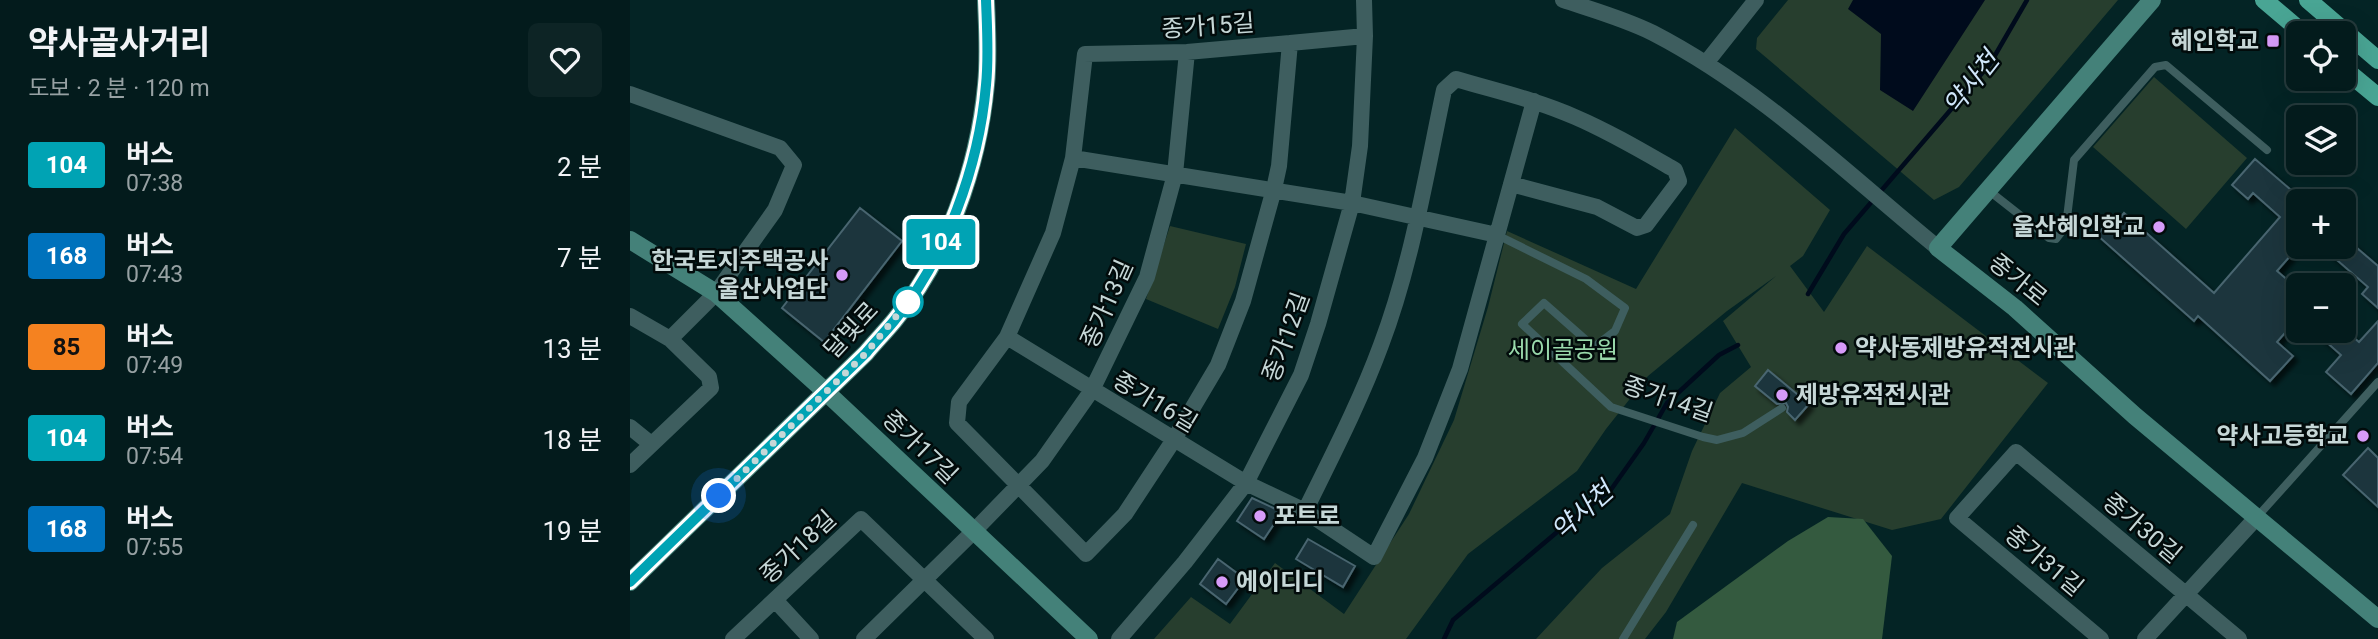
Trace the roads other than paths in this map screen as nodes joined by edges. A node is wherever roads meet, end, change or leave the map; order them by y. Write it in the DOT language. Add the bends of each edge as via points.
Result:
graph roads {
  1 [pos="986,0"];
  2 [pos="1364,0"];
  3 [pos="1563,0"];
  4 [pos="1756,0"];
  5 [pos="2152,0"];
  6 [pos="2264,0"];
  7 [pos="2308,0"];
  8 [pos="2289,21"];
  9 [pos="1364,36"];
  10 [pos="1290,43"];
  11 [pos="1187,52"];
  12 [pos="2378,60"];
  13 [pos="1706,63"];
  14 [pos="2356,79"];
  15 [pos="630,94"];
  16 [pos="2378,97"];
  17 [pos="1534,101"];
  18 [pos="2267,150"];
  19 [pos="1073,158"];
  20 [pos="1175,174"];
  21 [pos="1511,184"];
  22 [pos="1274,189"];
  23 [pos="1988,190"];
  24 [pos="1352,203"];
  25 [pos="1418,217"];
  26 [pos="1497,235"];
  27 [pos="630,240"];
  28 [pos="1938,248"];
  29 [pos="716,293"];
  30 [pos="630,316"];
  31 [pos="1007,337"];
  32 [pos="670,339"];
  33 [pos="2378,382"];
  34 [pos="1092,390"];
  35 [pos="826,392"];
  36 [pos="1782,408"];
  37 [pos="630,427"];
  38 [pos="1173,440"];
  39 [pos="651,444"];
  40 [pos="630,464"];
  41 [pos="1246,483"];
  42 [pos="1017,484"];
  43 [pos="1305,511"];
  44 [pos="2257,517"];
  45 [pos="1957,518"];
  46 [pos="1693,525"];
  47 [pos="974,531"];
  48 [pos="924,580"];
  49 [pos="630,582"];
  50 [pos="2187,594"];
  51 [pos="775,600"];
  52 [pos="2378,619"];
  53 [pos="736,638"];
  54 [pos="811,639"];
  55 [pos="864,639"];
  56 [pos="986,639"];
  57 [pos="1088,639"];
  58 [pos="1119,639"];
  59 [pos="1623,639"];
  60 [pos="2101,639"];
  61 [pos="2145,639"];
  62 [pos="2239,639"];
  1 -- 35 [label="main road, 달빛로" via="986,86 962,197 936,256 909,301"];
  2 -- 9 [label="street, 종가12길"];
  3 -- 13 [label="street" via="1650,32"];
  4 -- 13 [label="street"];
  5 -- 23 [label="main road"];
  6 -- 8 [label="main road"];
  7 -- 12 [label="main road"];
  9 -- 10 [label="street"];
  9 -- 24 [label="street, 종가12길" via="1360,146"];
  10 -- 11 [label="street, 종가15길"];
  10 -- 22 [label="street, 종가15길"];
  11 -- 19 [label="street, 종가15길" via="1085,54"];
  11 -- 20 [label="street, 종가13길"];
  13 -- 28 [label="street" via="1848,169"];
  14 -- 16 [label="main road"];
  15 -- 29 [label="street" via="780,148 794,165 775,210"];
  17 -- 21 [label="street"];
  17 -- 21 [label="street" via="1619,138 1675,170 1679,181 1646,225 1637,228 1597,207"];
  17 -- 25 [label="street" via="1456,79 1444,90"];
  18 -- 23 [label="lane" via="2166,65 2155,67 2074,160 2066,226 2056,239"];
  19 -- 20 [label="street"];
  19 -- 31 [label="street, 종가15길" via="1053,233"];
  20 -- 22 [label="street"];
  20 -- 34 [label="street, 종가13길" via="1147,278"];
  21 -- 26 [label="street"];
  22 -- 24 [label="street"];
  22 -- 38 [label="street, 종가15길" via="1233,331"];
  23 -- 28 [label="main road"];
  24 -- 25 [label="street"];
  24 -- 41 [label="street, 종가12길" via="1301,375"];
  25 -- 26 [label="street"];
  25 -- 43 [label="street" via="1382,344"];
  26 -- 36 [label="lane, 종가14길" via="1586,279 1625,308 1615,331 1594,347 1544,303 1522,324 1611,407 1717,440 1743,433"];
  26 -- 43 [label="street" via="1460,369 1425,458 1374,557"];
  27 -- 29 [label="main road, 종가17길"];
  28 -- 44 [label="main road, 종가로" via="2015,308"];
  29 -- 32 [label="street"];
  29 -- 35 [label="main road, 종가17길"];
  30 -- 32 [label="street"];
  31 -- 34 [label="street, 종가16길"];
  31 -- 42 [label="street, 종가15길" via="959,402 957,423"];
  32 -- 39 [label="street" via="709,377 711,388"];
  33 -- 44 [label="lane"];
  34 -- 38 [label="street, 종가16길"];
  34 -- 42 [label="street, 종가13길" via="1042,460"];
  35 -- 47 [label="main road, 종가17길"];
  35 -- 49 [label="main road, 달빛로"];
  37 -- 39 [label="street"];
  38 -- 41 [label="street, 종가16길"];
  38 -- 42 [label="street, 종가15길" via="1125,514 1086,554"];
  39 -- 40 [label="street"];
  41 -- 43 [label="street"];
  41 -- 58 [label="street, 종가12길"];
  42 -- 47 [label="street, 종가13길"];
  44 -- 50 [label="street"];
  44 -- 52 [label="main road, 종가로"];
  45 -- 50 [label="street, 종가30길" via="2016,452"];
  45 -- 60 [label="street, 종가31길"];
  46 -- 59 [label="lane"];
  47 -- 48 [label="street, 종가13길"];
  47 -- 57 [label="main road, 종가17길"];
  48 -- 51 [label="street, 종가18길" via="860,519"];
  48 -- 55 [label="street"];
  48 -- 56 [label="street, 종가18길"];
  50 -- 61 [label="street"];
  50 -- 62 [label="street, 종가30길"];
  51 -- 53 [label="street, 종가18길"];
  51 -- 54 [label="street"];
}
